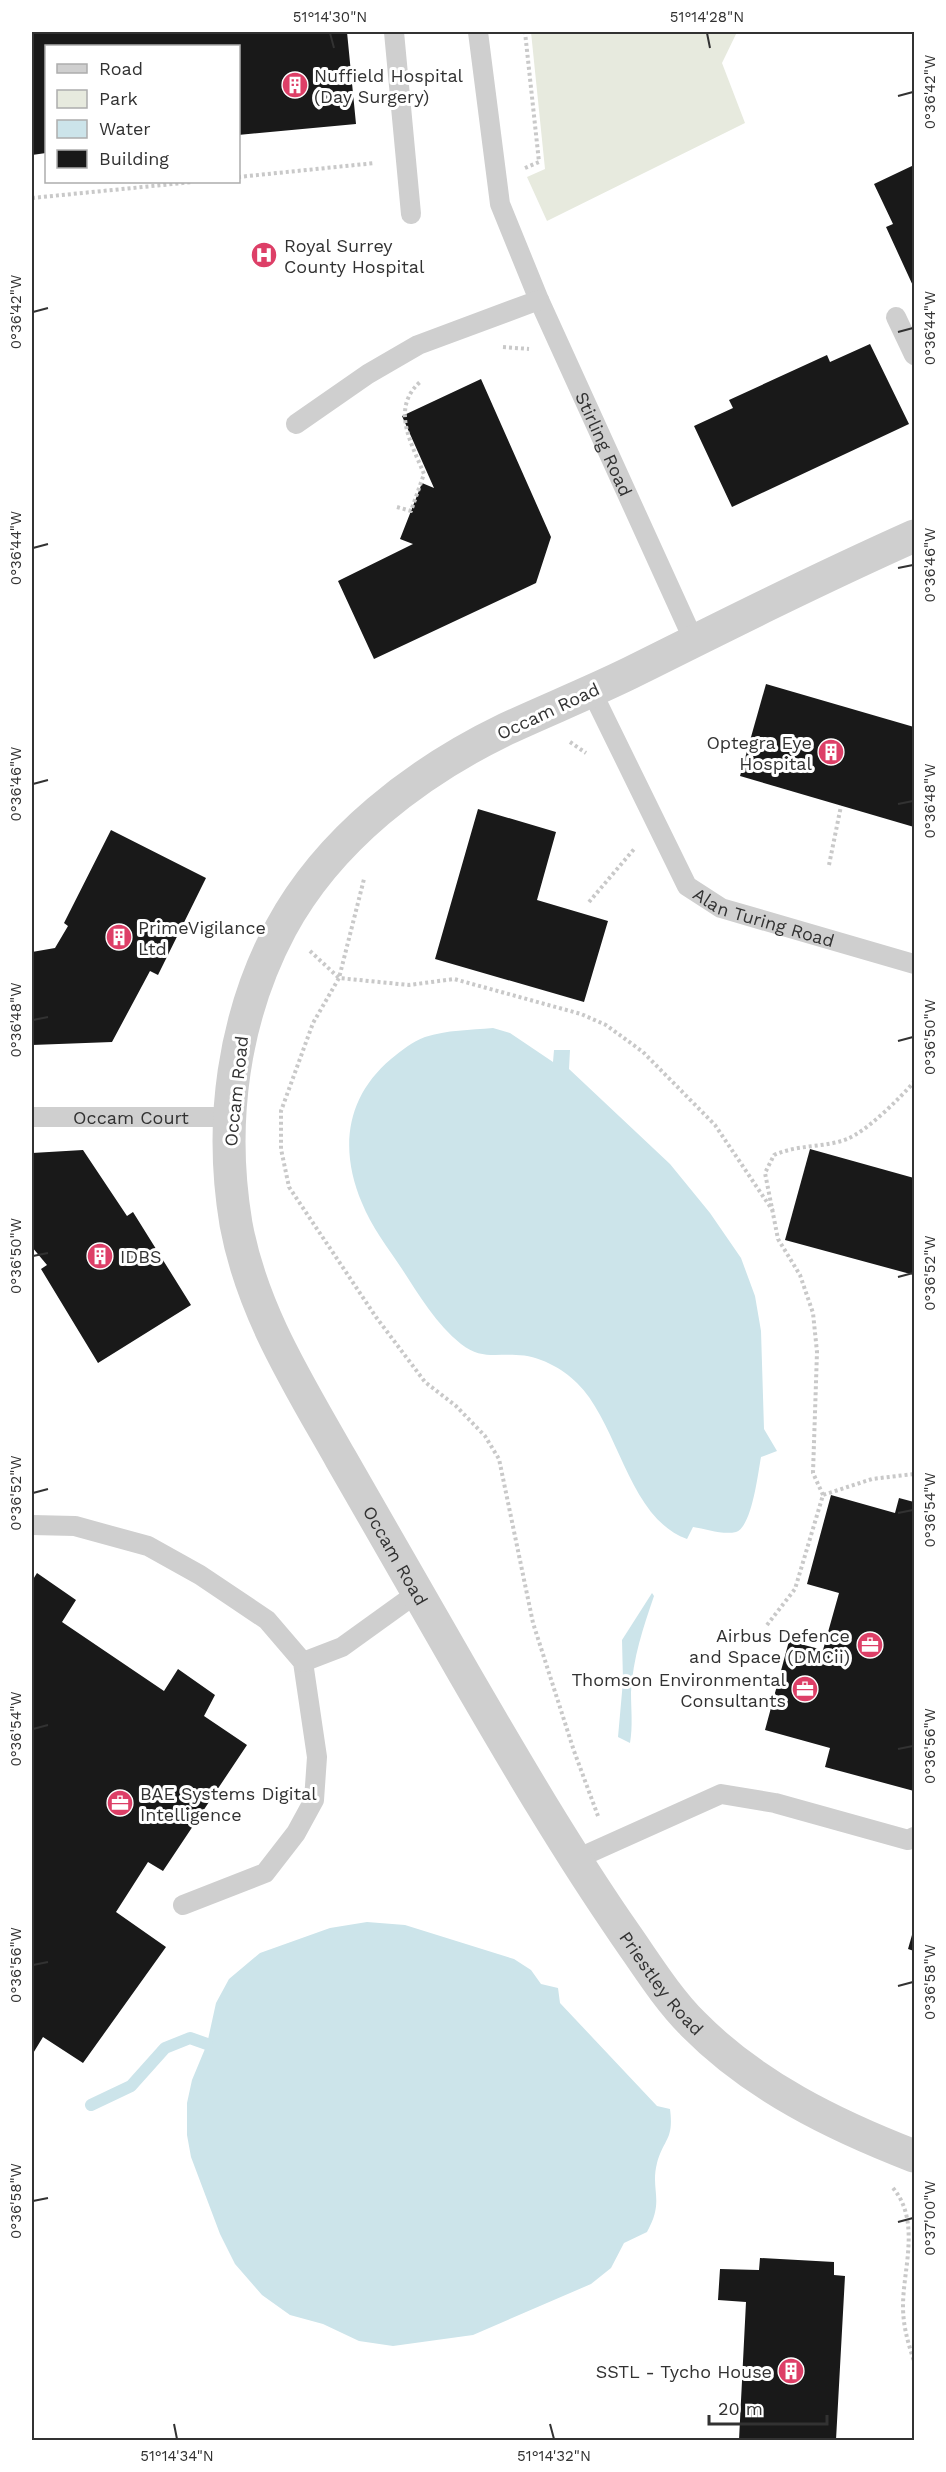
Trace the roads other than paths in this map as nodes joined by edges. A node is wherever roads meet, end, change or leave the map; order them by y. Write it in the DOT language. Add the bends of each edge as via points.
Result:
graph roads {
  1 [pos="394,32"];
  2 [pos="478,32"];
  3 [pos="411,214"];
  4 [pos="539,300"];
  5 [pos="896,317"];
  6 [pos="915,355"];
  7 [pos="296,424"];
  8 [pos="915,536"];
  9 [pos="694,641"];
  10 [pos="592,692"];
  11 [pos="915,964"];
  12 [pos="229,1117"];
  13 [pos="32,1118"];
  14 [pos="32,1525"];
  15 [pos="417,1593"];
  16 [pos="303,1662"];
  17 [pos="915,1837"];
  18 [pos="574,1860"];
  19 [pos="183,1905"];
  20 [pos="915,2156"];
  1 -- 3 [label="lane"];
  2 -- 4 [label="lane, Stirling Road" via="500,204"];
  4 -- 7 [label="lane" via="418,345"];
  4 -- 9 [label="lane, Stirling Road"];
  5 -- 6 [label="lane"];
  8 -- 9 [label="street, Occam Road" via="798,588"];
  9 -- 10 [label="street, Occam Road"];
  10 -- 11 [label="lane, Alan Turing Road" via="687,886 721,909"];
  10 -- 12 [label="street, Occam Road" via="503,731 430,772 349,838 306,890 282,928 250,997 236,1056"];
  12 -- 13 [label="lane, Occam Court"];
  12 -- 15 [label="street, Occam Road" via="231,1186 251,1286 273,1338"];
  14 -- 16 [label="lane" via="75,1526 148,1546 267,1620"];
  15 -- 16 [label="lane" via="342,1647"];
  15 -- 18 [label="street, Occam Road"];
  16 -- 19 [label="lane" via="317,1757 314,1800 296,1833 265,1874"];
  17 -- 18 [label="lane" via="908,1840 775,1803 720,1794"];
  18 -- 20 [label="street, Priestley Road" via="690,2022 737,2063 795,2101 855,2133"];
}
